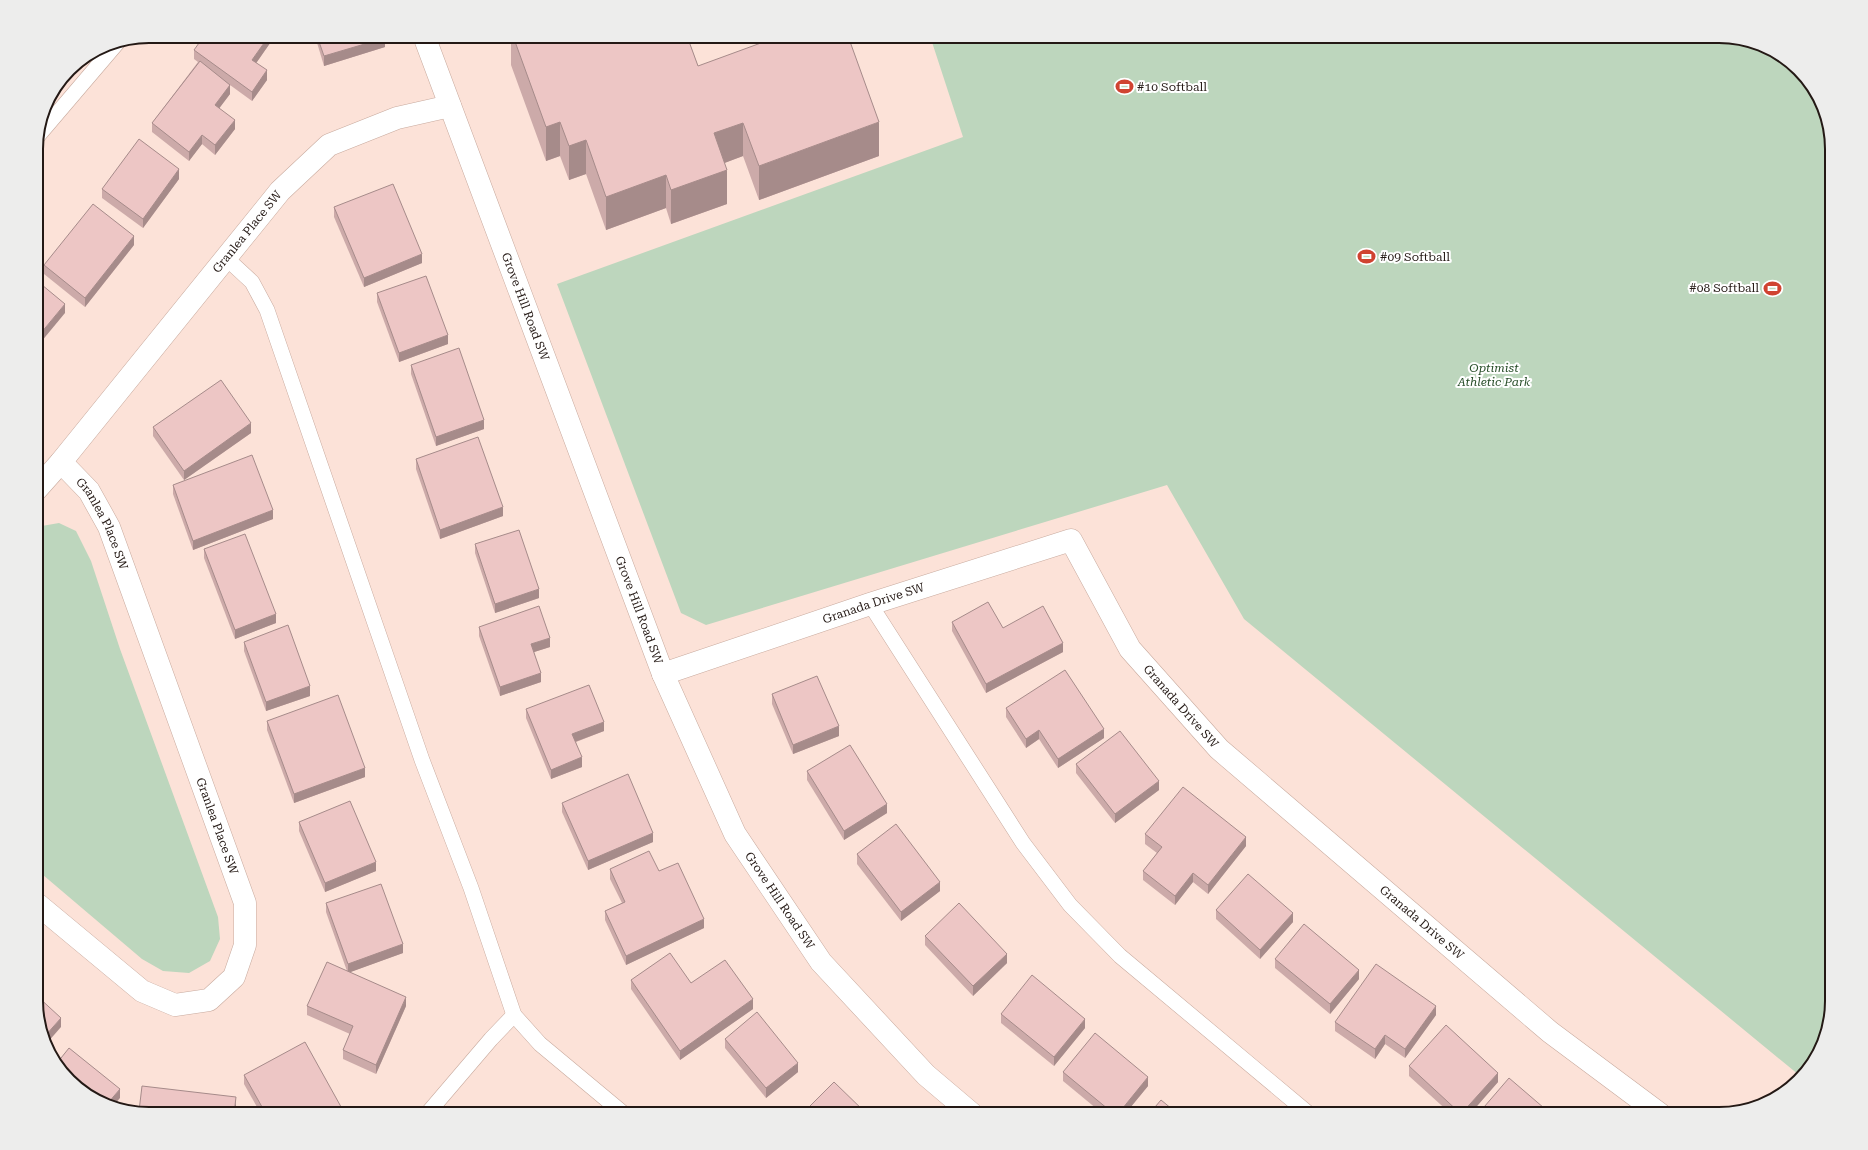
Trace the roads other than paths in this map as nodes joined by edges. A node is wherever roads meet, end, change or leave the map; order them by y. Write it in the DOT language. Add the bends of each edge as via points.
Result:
graph roads {
  1 [pos="427,43"];
  2 [pos="111,51"];
  3 [pos="450,106"];
  4 [pos="46,126"];
  5 [pos="225,257"];
  6 [pos="61,462"];
  7 [pos="43,482"];
  8 [pos="870,604"];
  9 [pos="663,674"];
  10 [pos="43,909"];
  11 [pos="514,1014"];
  12 [pos="433,1107"];
  13 [pos="616,1107"];
  14 [pos="964,1107"];
  15 [pos="1301,1107"];
  16 [pos="1651,1107"];
  1 -- 3 [label="street, Grove Hill Road SW"];
  2 -- 4 [label="lane"];
  3 -- 5 [label="street, Granlea Place SW" via="397,118 329,145 280,191"];
  3 -- 9 [label="street, Grove Hill Road SW"];
  5 -- 6 [label="street, Granlea Place SW"];
  5 -- 11 [label="lane" via="252,282 267,310 422,760 471,888"];
  6 -- 7 [label="street, Granlea Place SW"];
  6 -- 10 [label="street, Granlea Place SW" via="89,491 109,527 245,903 245,945 234,977 208,1000 175,1005 142,991"];
  8 -- 9 [label="street, Granada Drive SW"];
  8 -- 15 [label="lane" via="1023,843 1070,905 1120,956"];
  8 -- 16 [label="street, Granada Drive SW" via="1071,540 1130,649 1219,749 1550,1032"];
  9 -- 14 [label="street, Grove Hill Road SW" via="735,834 821,962 926,1075"];
  11 -- 12 [label="lane"];
  11 -- 13 [label="lane" via="540,1044"];
}
